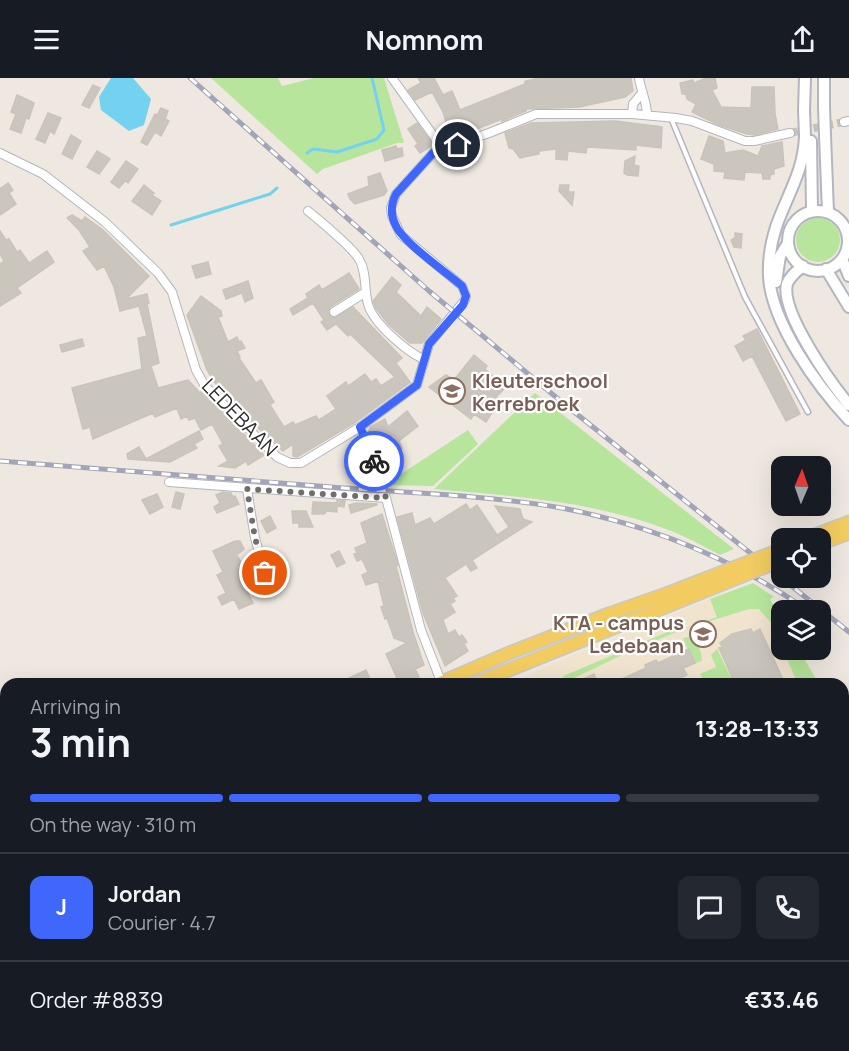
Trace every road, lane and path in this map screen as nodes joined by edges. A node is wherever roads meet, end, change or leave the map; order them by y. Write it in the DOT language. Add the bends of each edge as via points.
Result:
graph roads {
  1 [pos="392,78"];
  2 [pos="639,78"];
  3 [pos="824,78"];
  4 [pos="805,81"];
  5 [pos="642,93"];
  6 [pos="632,114"];
  7 [pos="647,115"];
  8 [pos="670,118"];
  9 [pos="790,133"];
  10 [pos="808,135"];
  11 [pos="443,149"];
  12 [pos="0,153"];
  13 [pos="308,210"];
  14 [pos="812,211"];
  15 [pos="828,212"];
  16 [pos="788,243"];
  17 [pos="842,259"];
  18 [pos="803,266"];
  19 [pos="826,269"];
  20 [pos="849,276"];
  21 [pos="366,292"];
  22 [pos="774,299"];
  23 [pos="849,308"];
  24 [pos="334,312"];
  25 [pos="423,359"];
  26 [pos="849,405"];
  27 [pos="808,412"];
  28 [pos="849,420"];
  29 [pos="360,427"];
  30 [pos="168,482"];
  31 [pos="247,489"];
  32 [pos="386,498"];
  33 [pos="849,522"];
  34 [pos="831,529"];
  35 [pos="849,533"];
  36 [pos="831,540"];
  37 [pos="771,553"];
  38 [pos="771,564"];
  39 [pos="265,573"];
  40 [pos="438,678"];
  41 [pos="452,678"];
  42 [pos="489,678"];
  1 -- 11 [label="street"];
  2 -- 5 [label="street"];
  3 -- 15 [label="main road, bridge"];
  4 -- 10 [label="main road"];
  5 -- 6 [label="street" via="633,104"];
  5 -- 7 [label="street"];
  6 -- 7 [label="street"];
  6 -- 11 [label="street" via="536,114"];
  7 -- 8 [label="street"];
  8 -- 9 [label="street" via="692,121 745,141"];
  8 -- 27 [label="lane" via="745,297"];
  10 -- 14 [label="main road"];
  10 -- 22 [label="main road" via="770,256 769,279"];
  11 -- 25 [label="street, LEDEBAAN" via="419,167 396,194 391,208 402,235 462,286 466,296 463,305 429,344"];
  12 -- 29 [label="street, LEDEBAAN" via="43,174 97,215 158,273 172,292 196,370 205,386 277,457 301,463"];
  13 -- 21 [label="street" via="358,257"];
  14 -- 15 [label="main road"];
  14 -- 16 [label="main road" via="794,222"];
  15 -- 17 [label="main road" via="838,218 848,237"];
  16 -- 18 [label="main road"];
  16 -- 22 [label="main road" via="778,262"];
  17 -- 19 [label="main road"];
  17 -- 20 [label="main road"];
  18 -- 19 [label="main road"];
  18 -- 26 [label="main road" via="790,278 787,288 793,315 809,347"];
  19 -- 23 [label="main road"];
  21 -- 24 [label="street"];
  21 -- 25 [label="street" via="376,320 407,350"];
  22 -- 28 [label="main road" via="783,325 820,388"];
  25 -- 29 [label="street, LEDEBAAN" via="417,385"];
  29 -- 32 [label="street"];
  30 -- 31 [label="street"];
  31 -- 32 [label="street"];
  31 -- 39 [label="street"];
  32 -- 40 [label="street"];
  33 -- 34 [label="main road"];
  35 -- 36 [label="main road"];
  37 -- 41 [label="main road, bridge"];
  38 -- 42 [label="main road, bridge"];
}
